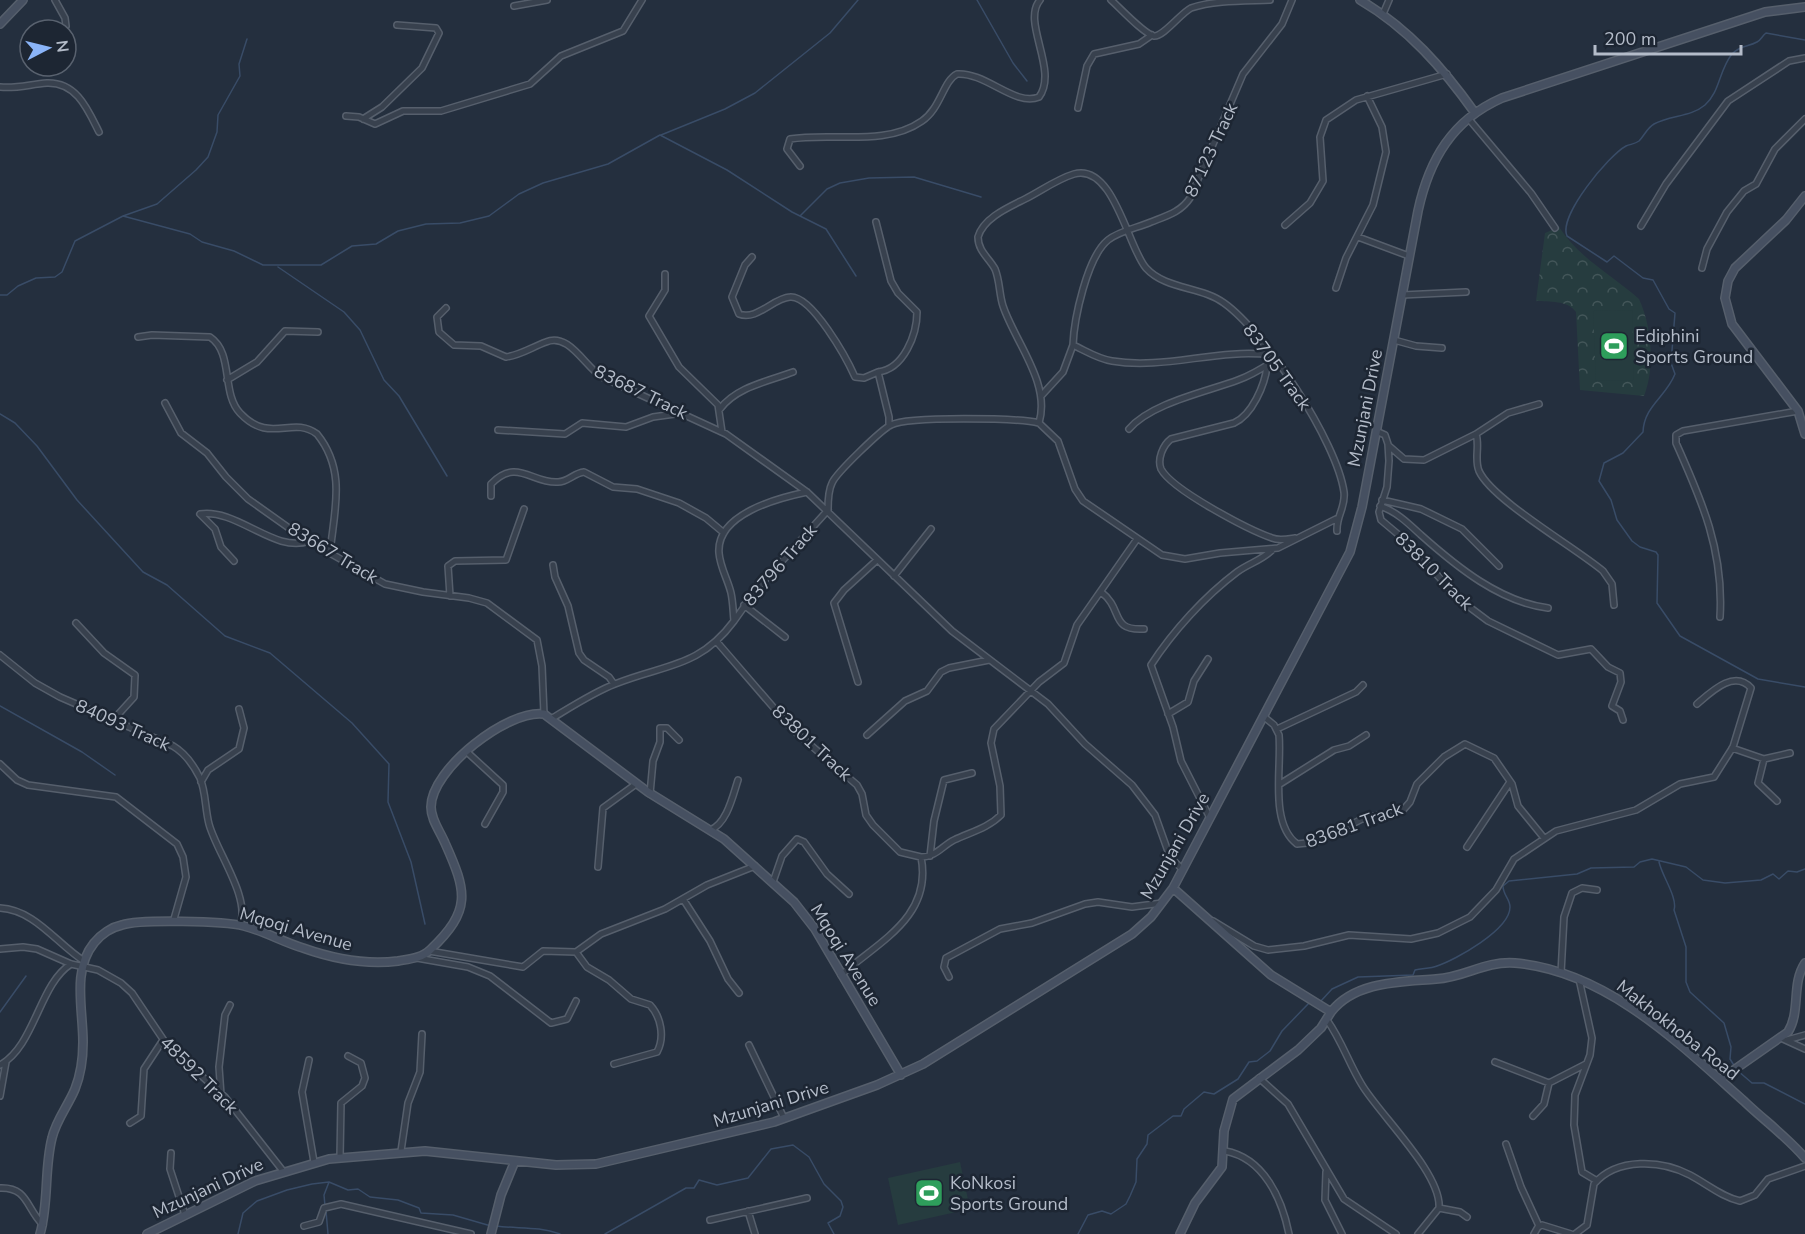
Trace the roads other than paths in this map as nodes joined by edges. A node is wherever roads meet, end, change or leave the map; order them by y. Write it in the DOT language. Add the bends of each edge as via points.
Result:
graph roads {
  1 [pos="23,0"];
  2 [pos="55,0"];
  3 [pos="547,0"];
  4 [pos="642,0"];
  5 [pos="1040,0"];
  6 [pos="1111,0"];
  7 [pos="1270,0"];
  8 [pos="1292,0"];
  9 [pos="1360,0"];
  10 [pos="1389,0"];
  11 [pos="514,6"];
  12 [pos="1805,7"];
  13 [pos="1383,14"];
  14 [pos="65,18"];
  15 [pos="0,24"];
  16 [pos="397,25"];
  17 [pos="1152,35"];
  18 [pos="1805,58"];
  19 [pos="1447,74"];
  20 [pos="0,87"];
  21 [pos="1367,96"];
  22 [pos="1078,108"];
  23 [pos="1475,113"];
  24 [pos="346,116"];
  25 [pos="1468,118"];
  26 [pos="363,119"];
  27 [pos="1805,119"];
  28 [pos="99,132"];
  29 [pos="800,166"];
  30 [pos="1805,196"];
  31 [pos="876,222"];
  32 [pos="1285,225"];
  33 [pos="1641,226"];
  34 [pos="1555,228"];
  35 [pos="1128,231"];
  36 [pos="1358,237"];
  37 [pos="1409,256"];
  38 [pos="752,257"];
  39 [pos="1702,268"];
  40 [pos="665,274"];
  41 [pos="1336,288"];
  42 [pos="1466,292"];
  43 [pos="1402,295"];
  44 [pos="446,308"];
  45 [pos="318,332"];
  46 [pos="138,337"];
  47 [pos="1394,340"];
  48 [pos="1073,345"];
  49 [pos="1442,348"];
  50 [pos="1273,358"];
  51 [pos="1267,366"];
  52 [pos="793,372"];
  53 [pos="878,372"];
  54 [pos="227,380"];
  55 [pos="1041,396"];
  56 [pos="165,404"];
  57 [pos="1539,404"];
  58 [pos="720,409"];
  59 [pos="682,413"];
  60 [pos="1801,414"];
  61 [pos="1039,423"];
  62 [pos="889,426"];
  63 [pos="1129,429"];
  64 [pos="498,430"];
  65 [pos="1376,431"];
  66 [pos="722,432"];
  67 [pos="1476,434"];
  68 [pos="1805,434"];
  69 [pos="1389,446"];
  70 [pos="807,492"];
  71 [pos="491,496"];
  72 [pos="1381,503"];
  73 [pos="524,509"];
  74 [pos="828,510"];
  75 [pos="1336,519"];
  76 [pos="931,529"];
  77 [pos="1337,531"];
  78 [pos="724,533"];
  79 [pos="1300,537"];
  80 [pos="1137,539"];
  81 [pos="309,541"];
  82 [pos="1273,549"];
  83 [pos="330,553"];
  84 [pos="877,560"];
  85 [pos="234,561"];
  86 [pos="553,565"];
  87 [pos="1499,566"];
  88 [pos="894,576"];
  89 [pos="1101,592"];
  90 [pos="450,596"];
  91 [pos="744,605"];
  92 [pos="1614,605"];
  93 [pos="1548,608"];
  94 [pos="1720,617"];
  95 [pos="734,621"];
  96 [pos="76,623"];
  97 [pos="1143,629"];
  98 [pos="785,637"];
  99 [pos="717,642"];
  100 [pos="0,654"];
  101 [pos="1208,659"];
  102 [pos="989,660"];
  103 [pos="858,682"];
  104 [pos="614,684"];
  105 [pos="1363,685"];
  106 [pos="1031,690"];
  107 [pos="1697,704"];
  108 [pos="239,709"];
  109 [pos="544,714"];
  110 [pos="1168,714"];
  111 [pos="1263,716"];
  112 [pos="114,719"];
  113 [pos="551,719"];
  114 [pos="1623,720"];
  115 [pos="1276,729"];
  116 [pos="867,735"];
  117 [pos="1366,735"];
  118 [pos="679,740"];
  119 [pos="1732,748"];
  120 [pos="467,752"];
  121 [pos="1790,753"];
  122 [pos="1764,759"];
  123 [pos="0,764"];
  124 [pos="972,772"];
  125 [pos="738,780"];
  126 [pos="201,782"];
  127 [pos="1510,782"];
  128 [pos="636,784"];
  129 [pos="1280,784"];
  130 [pos="650,794"];
  131 [pos="1777,801"];
  132 [pos="1210,818"];
  133 [pos="485,824"];
  134 [pos="710,830"];
  135 [pos="1544,838"];
  136 [pos="1467,846"];
  137 [pos="930,856"];
  138 [pos="921,857"];
  139 [pos="755,866"];
  140 [pos="598,867"];
  141 [pos="1182,869"];
  142 [pos="773,882"];
  143 [pos="1173,888"];
  144 [pos="1597,890"];
  145 [pos="849,894"];
  146 [pos="682,898"];
  147 [pos="1162,903"];
  148 [pos="0,908"];
  149 [pos="174,919"];
  150 [pos="1211,921"];
  151 [pos="240,925"];
  152 [pos="0,949"];
  153 [pos="429,951"];
  154 [pos="576,952"];
  155 [pos="417,957"];
  156 [pos="83,963"];
  157 [pos="1805,963"];
  158 [pos="71,964"];
  159 [pos="1561,973"];
  160 [pos="841,975"];
  161 [pos="948,977"];
  162 [pos="1579,980"];
  163 [pos="740,993"];
  164 [pos="576,1001"];
  165 [pos="230,1005"];
  166 [pos="1331,1012"];
  167 [pos="1327,1020"];
  168 [pos="422,1035"];
  169 [pos="1805,1035"];
  170 [pos="1784,1039"];
  171 [pos="163,1040"];
  172 [pos="749,1045"];
  173 [pos="1805,1049"];
  174 [pos="348,1056"];
  175 [pos="309,1060"];
  176 [pos="1495,1062"];
  177 [pos="3,1064"];
  178 [pos="1586,1064"];
  179 [pos="614,1065"];
  180 [pos="901,1075"];
  181 [pos="1259,1078"];
  182 [pos="1721,1079"];
  183 [pos="1549,1083"];
  184 [pos="221,1095"];
  185 [pos="0,1096"];
  186 [pos="1533,1116"];
  187 [pos="784,1118"];
  188 [pos="130,1123"];
  189 [pos="1506,1144"];
  190 [pos="401,1151"];
  191 [pos="1225,1151"];
  192 [pos="171,1153"];
  193 [pos="340,1157"];
  194 [pos="1805,1158"];
  195 [pos="515,1161"];
  196 [pos="314,1162"];
  197 [pos="1805,1166"];
  198 [pos="283,1171"];
  199 [pos="1326,1173"];
  200 [pos="1597,1181"];
  201 [pos="0,1188"];
  202 [pos="807,1198"];
  203 [pos="1439,1208"];
  204 [pos="748,1211"];
  205 [pos="185,1215"];
  206 [pos="1467,1217"];
  207 [pos="710,1220"];
  208 [pos="43,1225"];
  209 [pos="304,1226"];
  210 [pos="1539,1226"];
  211 [pos="40,1234"];
  212 [pos="147,1234"];
  213 [pos="471,1234"];
  214 [pos="491,1234"];
  215 [pos="755,1234"];
  216 [pos="1180,1234"];
  217 [pos="1289,1234"];
  218 [pos="1342,1234"];
  219 [pos="1396,1234"];
  220 [pos="1418,1234"];
  221 [pos="1534,1234"];
  222 [pos="1573,1234"];
  1 -- 15 [label="street"];
  2 -- 14 [label="street"];
  3 -- 11 [label="street"];
  4 -- 26 [label="street" via="623,31 561,56 524,87 441,111 410,110 375,124"];
  5 -- 29 [label="street" via="1035,12 1046,82 1039,98 1026,99 980,77 957,75 947,82 932,113 905,130 790,140 787,149"];
  6 -- 17 [label="street"];
  7 -- 17 [label="street" via="1199,5 1180,15 1161,34"];
  8 -- 35 [label="street, 87123 Track" via="1282,24 1243,74 1187,203 1176,212"];
  9 -- 13 [label="street"];
  10 -- 13 [label="street"];
  12 -- 23 [label="street, Mzunjani Drive" via="1748,17 1502,98"];
  13 -- 19 [label="street"];
  16 -- 26 [label="street" via="436,28 439,33 422,68 382,107"];
  17 -- 22 [label="street" via="1139,44 1094,54 1087,66"];
  18 -- 33 [label="street" via="1789,61 1728,101 1666,184"];
  19 -- 21 [label="street"];
  19 -- 23 [label="street"];
  20 -- 28 [label="street" via="51,83 72,91 83,100"];
  21 -- 32 [label="street" via="1344,106 1322,124 1323,181 1310,203"];
  21 -- 36 [label="street" via="1382,127 1386,152 1373,205"];
  23 -- 25 [label="street, Mzunjani Drive"];
  24 -- 26 [label="street"];
  25 -- 34 [label="street"];
  25 -- 37 [label="street, Mzunjani Drive" via="1449,137 1429,169"];
  27 -- 39 [label="street" via="1775,149 1756,184 1744,191 1726,212"];
  30 -- 60 [label="street" via="1786,220 1735,268 1725,298 1736,331"];
  31 -- 53 [label="street" via="891,281 917,312 910,345 890,367"];
  35 -- 48 [label="street, 87123 Track" via="1114,236 1099,251 1076,314"];
  35 -- 50 [label="street, 83705 Track" via="1138,256 1153,274 1224,303 1252,329"];
  35 -- 55 [label="street, 83705 Track" via="1110,193 1088,175 1079,173 1010,206 981,229 979,247 994,268 1002,304"];
  36 -- 37 [label="street"];
  36 -- 41 [label="street"];
  37 -- 43 [label="street, Mzunjani Drive"];
  38 -- 53 [label="street" via="732,297 739,314 753,314 787,297 797,297 835,341 855,377"];
  40 -- 58 [label="street" via="665,290 649,316 679,367"];
  42 -- 43 [label="street"];
  43 -- 47 [label="street, Mzunjani Drive"];
  44 -- 59 [label="street, 83687 Track" via="437,317 437,328 458,347 480,346 506,357 548,340 560,340 602,377"];
  45 -- 54 [label="street" via="285,331 257,362"];
  46 -- 54 [label="street" via="210,337 220,351"];
  47 -- 49 [label="street"];
  47 -- 65 [label="street, Mzunjani Drive"];
  48 -- 50 [label="street" via="1104,359 1124,362 1243,354"];
  48 -- 55 [label="street, 87123 Track" via="1063,372"];
  50 -- 51 [label="street"];
  50 -- 75 [label="street, 83705 Track" via="1293,384 1327,446 1344,493"];
  51 -- 63 [label="street" via="1240,380 1157,408"];
  51 -- 79 [label="street" via="1259,392 1243,418 1171,439 1160,462 1165,473 1204,504 1271,538"];
  52 -- 58 [label="street" via="743,390 727,399"];
  53 -- 62 [label="street"];
  54 -- 83 [label="street" via="233,404 256,426 267,430 309,429 320,437 338,490"];
  55 -- 61 [label="street, 83705 Track"];
  56 -- 81 [label="street, 83667 Track" via="181,433 207,453 248,499"];
  57 -- 67 [label="street" via="1508,413"];
  58 -- 66 [label="street"];
  59 -- 64 [label="street" via="653,417 626,427 582,423 565,434"];
  59 -- 66 [label="street, 83687 Track"];
  60 -- 68 [label="street"];
  60 -- 94 [label="street" via="1683,431 1675,438 1714,538 1721,573"];
  61 -- 62 [label="street" via="952,419"];
  61 -- 80 [label="street" via="1058,441 1070,479 1083,501"];
  62 -- 74 [label="street" via="834,478"];
  65 -- 69 [label="street" via="1385,435"];
  65 -- 111 [label="street, Mzunjani Drive" via="1350,552"];
  66 -- 70 [label="street, 83687 Track"];
  67 -- 69 [label="street" via="1418,461 1404,459"];
  67 -- 92 [label="street" via="1482,476 1506,500 1603,571 1612,584"];
  69 -- 72 [label="street" via="1388,478"];
  70 -- 74 [label="street, 83687 Track"];
  70 -- 78 [label="street" via="769,501"];
  71 -- 78 [label="street" via="491,484 511,473 521,471 556,483 585,472 613,487 637,489 679,503"];
  72 -- 87 [label="street" via="1422,509 1462,529"];
  72 -- 93 [label="street" via="1484,582 1523,604"];
  72 -- 114 [label="street, 83810 Track" via="1381,520 1407,541 1457,596 1488,621 1555,654 1591,649 1608,667 1619,672 1621,682 1612,706 1620,711"];
  73 -- 90 [label="street" via="506,560 455,561 448,566"];
  74 -- 84 [label="street, 83687 Track"];
  74 -- 91 [label="street, 83796 Track"];
  75 -- 77 [label="street, 83705 Track"];
  75 -- 79 [label="street"];
  76 -- 88 [label="street"];
  78 -- 95 [label="street" via="719,556 732,596"];
  79 -- 82 [label="street"];
  80 -- 82 [label="street" via="1158,554 1176,559"];
  80 -- 89 [label="street"];
  81 -- 83 [label="street, 83667 Track"];
  81 -- 85 [label="street" via="292,544 227,517 200,514"];
  82 -- 110 [label="street" via="1215,590 1153,662 1152,674"];
  83 -- 90 [label="street, 83667 Track" via="385,584"];
  84 -- 88 [label="street, 83687 Track"];
  84 -- 103 [label="street" via="834,603"];
  86 -- 104 [label="street" via="579,653"];
  88 -- 102 [label="street, 83687 Track"];
  89 -- 97 [label="street" via="1111,601 1126,629"];
  89 -- 106 [label="street" via="1077,625 1064,663"];
  90 -- 109 [label="street, 83667 Track" via="487,603 537,640"];
  91 -- 95 [label="street, 83796 Track"];
  91 -- 98 [label="street"];
  95 -- 99 [label="street, 83796 Track"];
  96 -- 112 [label="street" via="104,653 135,675 134,697"];
  99 -- 104 [label="street" via="674,666"];
  99 -- 138 [label="street, 83801 Track" via="792,729 857,785 873,825 900,852"];
  100 -- 112 [label="street, 84093 Track" via="35,683"];
  101 -- 110 [label="street" via="1194,681 1188,702"];
  102 -- 106 [label="street, 83687 Track"];
  102 -- 116 [label="street" via="946,669 927,691 905,701"];
  104 -- 113 [label="street"];
  105 -- 115 [label="street" via="1356,692"];
  106 -- 137 [label="street" via="991,735 1001,815"];
  106 -- 141 [label="street, 83687 Track" via="1144,798 1170,857"];
  107 -- 119 [label="street" via="1725,682 1736,681 1750,687"];
  108 -- 126 [label="street" via="244,728 239,749 208,770"];
  109 -- 113 [label="street, Mqoqi Avenue"];
  109 -- 120 [label="street, Mqoqi Avenue" via="510,721"];
  110 -- 132 [label="street" via="1181,761"];
  111 -- 115 [label="street"];
  111 -- 132 [label="street, Mzunjani Drive"];
  112 -- 126 [label="street, 84093 Track" via="177,749"];
  113 -- 128 [label="street, Mqoqi Avenue"];
  115 -- 129 [label="street, 83681 Track"];
  117 -- 129 [label="street"];
  118 -- 130 [label="street" via="668,728 660,728"];
  119 -- 122 [label="street"];
  119 -- 135 [label="street" via="1711,779 1680,784 1640,809 1559,830"];
  120 -- 133 [label="street" via="503,785"];
  120 -- 153 [label="street, Mqoqi Avenue" via="440,778 432,799 434,821 464,900 458,915"];
  121 -- 122 [label="street"];
  122 -- 131 [label="street" via="1758,783"];
  123 -- 149 [label="street" via="28,785 116,797 177,844 186,877"];
  124 -- 137 [label="street" via="944,780"];
  125 -- 134 [label="street" via="717,827"];
  126 -- 151 [label="street, 84093 Track" via="209,823 226,860 242,912"];
  127 -- 129 [label="street, 83681 Track" via="1492,756 1460,745 1417,784 1406,808 1362,819 1304,845 1292,840 1284,827 1279,807"];
  127 -- 135 [label="street, 83681 Track" via="1518,806"];
  127 -- 136 [label="street"];
  128 -- 130 [label="street, Mqoqi Avenue"];
  128 -- 140 [label="street" via="613,798 600,813"];
  130 -- 134 [label="street, Mqoqi Avenue"];
  132 -- 141 [label="street, Mzunjani Drive"];
  134 -- 139 [label="street, Mqoqi Avenue"];
  135 -- 150 [label="street" via="1514,859 1496,890 1470,917 1424,938 1355,935 1268,950"];
  137 -- 138 [label="street"];
  138 -- 160 [label="street" via="921,883 908,919"];
  139 -- 142 [label="street, Mqoqi Avenue"];
  139 -- 146 [label="street"];
  141 -- 143 [label="street, Mzunjani Drive"];
  142 -- 145 [label="street" via="782,856 797,839 804,842 827,874"];
  142 -- 160 [label="street, Mqoqi Avenue" via="807,917"];
  143 -- 147 [label="street, Mzunjani Drive"];
  143 -- 150 [label="street"];
  144 -- 159 [label="street" via="1577,888 1572,893 1564,917"];
  146 -- 154 [label="street" via="665,909 601,934"];
  146 -- 163 [label="street"];
  147 -- 161 [label="street" via="1132,907 1093,902 1032,923 1000,929 946,958"];
  147 -- 180 [label="street, Mzunjani Drive" via="1143,925 1120,942"];
  148 -- 156 [label="street" via="27,916"];
  150 -- 166 [label="street" via="1271,975"];
  151 -- 155 [label="street, Mqoqi Avenue" via="347,960 379,963"];
  151 -- 156 [label="street, Mqoqi Avenue" via="120,925 99,937"];
  152 -- 158 [label="street" via="30,947"];
  153 -- 154 [label="street" via="517,968 543,951"];
  153 -- 155 [label="street, Mqoqi Avenue"];
  154 -- 179 [label="street" via="586,967 631,999 650,1005 657,1016 662,1037 657,1052"];
  155 -- 164 [label="street" via="468,967 490,976 551,1023 567,1019"];
  156 -- 158 [label="street"];
  156 -- 171 [label="street, 48592 Track" via="128,988"];
  156 -- 208 [label="street" via="82,1064 75,1089 52,1136"];
  157 -- 170 [label="street" via="1796,986 1793,1022"];
  158 -- 177 [label="street" via="57,979 20,1044"];
  159 -- 162 [label="street, Makhokhoba Road"];
  159 -- 166 [label="street, Makhokhoba Road" via="1524,964 1488,964 1450,978 1375,987 1348,998"];
  160 -- 180 [label="street, Mqoqi Avenue"];
  162 -- 178 [label="street" via="1593,1038"];
  162 -- 182 [label="street, Makhokhoba Road" via="1629,1008"];
  165 -- 184 [label="street" via="225,1016 219,1067"];
  166 -- 167 [label="street"];
  167 -- 181 [label="street" via="1298,1050"];
  167 -- 203 [label="street" via="1362,1085 1432,1181"];
  168 -- 190 [label="street" via="420,1072 408,1103"];
  169 -- 170 [label="street"];
  170 -- 173 [label="street"];
  170 -- 182 [label="street"];
  171 -- 184 [label="street, 48592 Track"];
  171 -- 188 [label="street" via="144,1069 141,1116"];
  172 -- 187 [label="street"];
  174 -- 193 [label="street" via="361,1063 365,1078 362,1086 341,1103"];
  175 -- 196 [label="street" via="302,1092"];
  176 -- 183 [label="street"];
  177 -- 185 [label="street"];
  178 -- 183 [label="street"];
  178 -- 200 [label="street" via="1575,1095 1574,1125 1582,1172"];
  180 -- 187 [label="street, Mzunjani Drive"];
  181 -- 191 [label="street" via="1233,1099 1224,1131"];
  181 -- 199 [label="street" via="1288,1104"];
  182 -- 194 [label="street, Makhokhoba Road"];
  183 -- 186 [label="street" via="1544,1104"];
  184 -- 198 [label="street, 48592 Track"];
  187 -- 195 [label="street, Mzunjani Drive" via="613,1162 565,1166"];
  189 -- 210 [label="street"];
  190 -- 193 [label="street, Mzunjani Drive"];
  190 -- 195 [label="street, Mzunjani Drive"];
  191 -- 216 [label="street" via="1218,1173 1195,1203"];
  191 -- 217 [label="street" via="1250,1161 1277,1192"];
  192 -- 205 [label="street" via="172,1179"];
  193 -- 196 [label="street, Mzunjani Drive"];
  195 -- 214 [label="street"];
  196 -- 198 [label="street, Mzunjani Drive"];
  197 -- 200 [label="street" via="1768,1179 1755,1195 1744,1200 1729,1197 1678,1169 1652,1164 1624,1167"];
  198 -- 205 [label="street, Mzunjani Drive" via="240,1187"];
  199 -- 218 [label="street" via="1325,1200"];
  199 -- 219 [label="street" via="1347,1202"];
  200 -- 222 [label="street" via="1591,1192 1587,1225"];
  201 -- 208 [label="street" via="20,1192"];
  202 -- 204 [label="street"];
  203 -- 206 [label="street"];
  203 -- 220 [label="street"];
  204 -- 207 [label="street"];
  204 -- 215 [label="street"];
  205 -- 212 [label="street, Mzunjani Drive"];
  208 -- 211 [label="street"];
  209 -- 213 [label="street" via="319,1222 325,1207 341,1204"];
  210 -- 221 [label="street"];
  210 -- 222 [label="street"];
}
